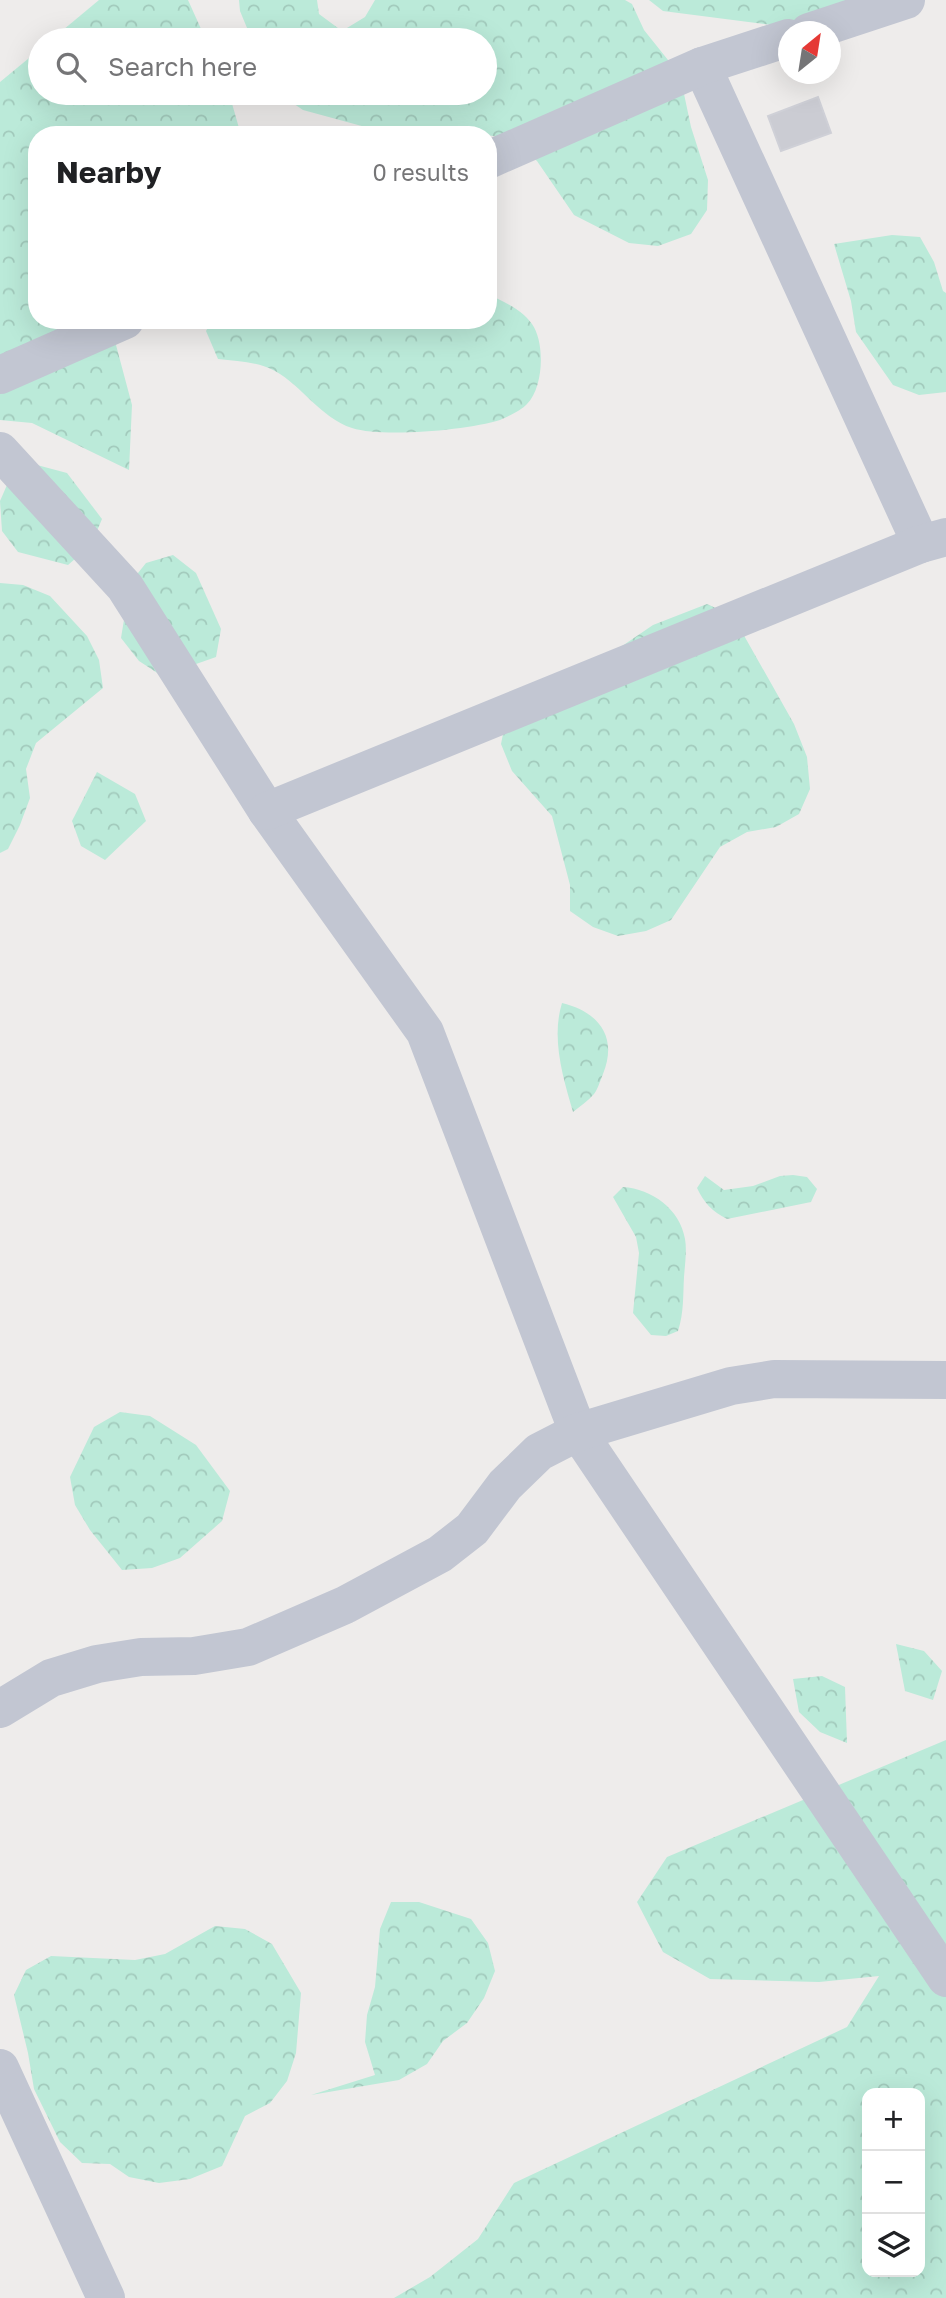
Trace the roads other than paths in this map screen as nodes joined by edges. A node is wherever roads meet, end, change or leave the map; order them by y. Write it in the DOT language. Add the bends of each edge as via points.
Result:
graph roads {
  1 [pos="906,0"];
  2 [pos="841,21"];
  3 [pos="778,42"];
  4 [pos="702,66"];
  5 [pos="497,156"];
  6 [pos="105,329"];
  7 [pos="0,375"];
  8 [pos="0,451"];
  9 [pos="934,541"];
  10 [pos="267,811"];
  11 [pos="946,1380"];
  12 [pos="578,1432"];
  13 [pos="0,1709"];
  14 [pos="946,1978"];
  15 [pos="0,2068"];
  16 [pos="106,2298"];
  1 -- 2 [label="street"];
  3 -- 4 [label="street"];
  4 -- 5 [label="street"];
  4 -- 9 [label="street"];
  6 -- 7 [label="street"];
  8 -- 10 [label="street" via="125,587"];
  9 -- 10 [label="street"];
  10 -- 12 [label="street" via="425,1032"];
  11 -- 12 [label="street" via="774,1379 731,1386"];
  12 -- 13 [label="street" via="539,1452 505,1485 472,1529 440,1553 345,1605 248,1647 194,1656 141,1657 62,1674"];
  12 -- 14 [label="street"];
  15 -- 16 [label="street"];
}
